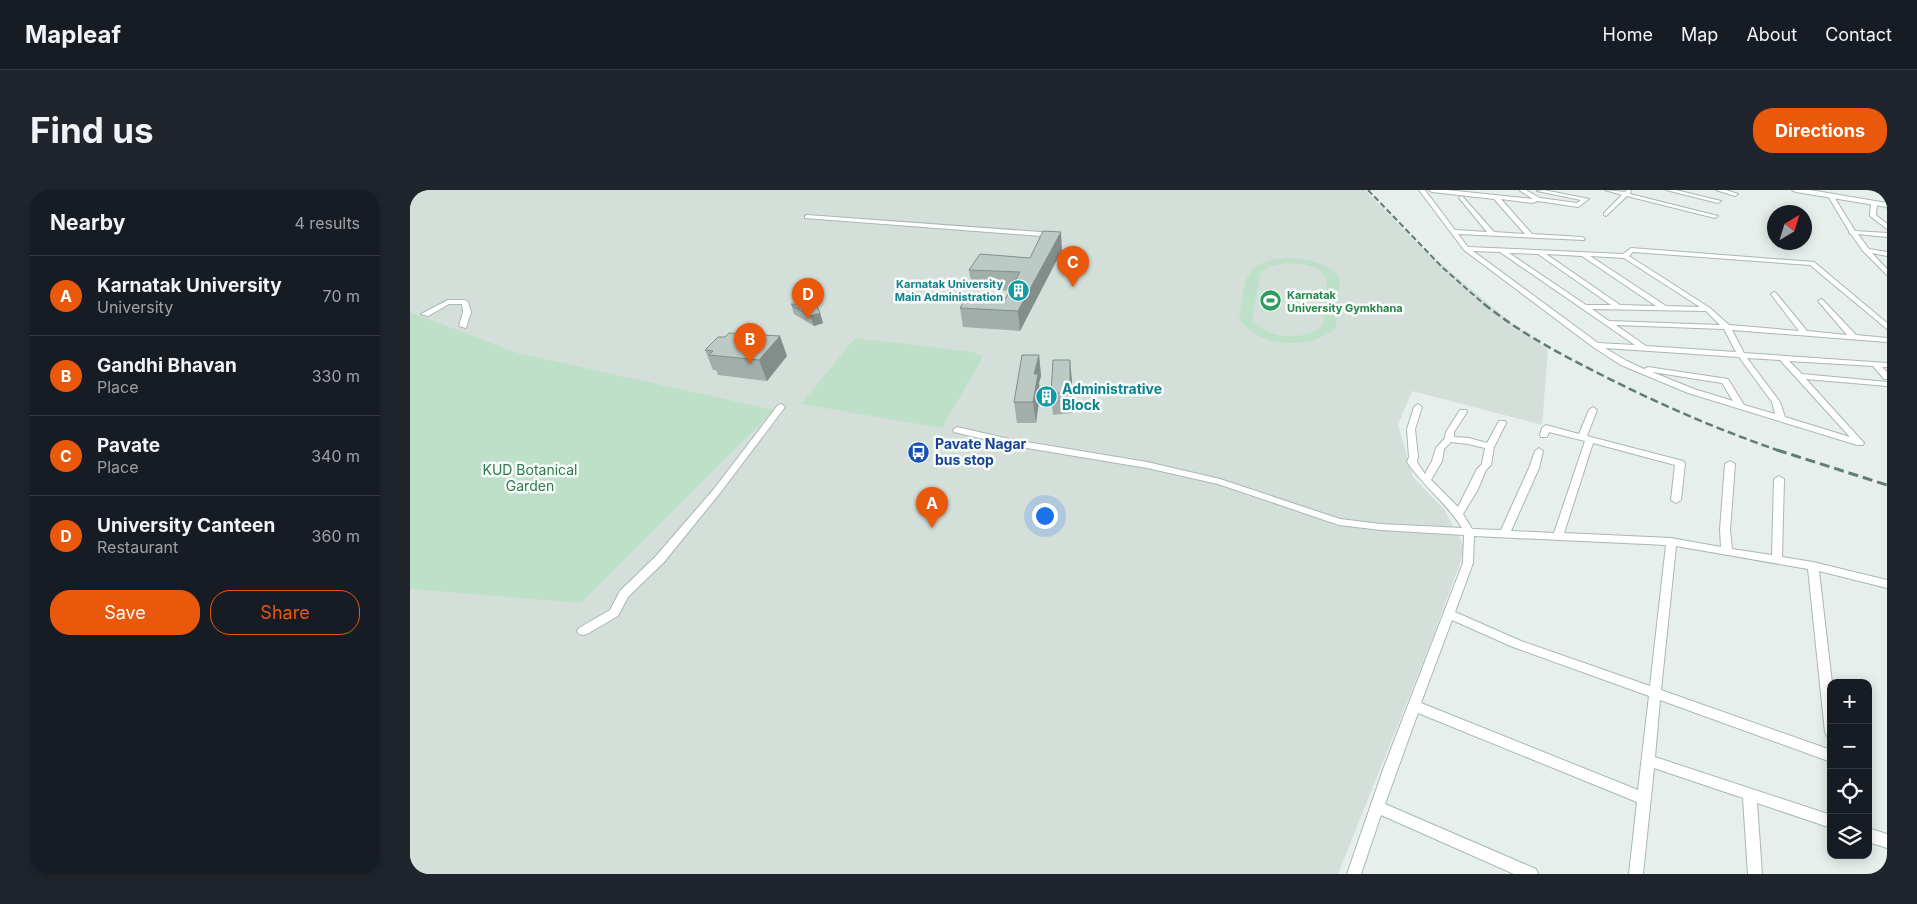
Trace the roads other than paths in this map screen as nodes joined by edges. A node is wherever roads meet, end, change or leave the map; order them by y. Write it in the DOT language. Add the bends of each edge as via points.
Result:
graph roads {
  1 [pos="1422,190"];
  2 [pos="1432,190"];
  3 [pos="1522,190"];
  4 [pos="1540,190"];
  5 [pos="1608,190"];
  6 [pos="1669,190"];
  7 [pos="1718,190"];
  8 [pos="1796,190"];
  9 [pos="1876,190"];
  10 [pos="1628,192"];
  11 [pos="1886,192"];
  12 [pos="1461,194"];
  13 [pos="1735,194"];
  14 [pos="1831,196"];
  15 [pos="1496,197"];
  16 [pos="1538,199"];
  17 [pos="1718,201"];
  18 [pos="1874,203"];
  19 [pos="1887,205"];
  20 [pos="1606,214"];
  21 [pos="1716,216"];
  22 [pos="807,217"];
  23 [pos="1887,227"];
  24 [pos="1454,232"];
  25 [pos="1852,232"];
  26 [pos="1492,234"];
  27 [pos="1060,235"];
  28 [pos="1887,235"];
  29 [pos="1530,236"];
  30 [pos="1582,239"];
  31 [pos="1466,249"];
  32 [pos="1502,250"];
  33 [pos="1865,250"];
  34 [pos="1539,252"];
  35 [pos="1583,254"];
  36 [pos="1887,254"];
  37 [pos="1625,256"];
  38 [pos="1887,273"];
  39 [pos="1774,294"];
  40 [pos="1821,301"];
  41 [pos="1584,307"];
  42 [pos="1619,307"];
  43 [pos="1665,308"];
  44 [pos="1708,309"];
  45 [pos="425,314"];
  46 [pos="1879,319"];
  47 [pos="1887,320"];
  48 [pos="1608,323"];
  49 [pos="463,326"];
  50 [pos="1887,327"];
  51 [pos="1727,328"];
  52 [pos="1805,334"];
  53 [pos="1854,338"];
  54 [pos="1887,340"];
  55 [pos="1596,345"];
  56 [pos="1644,348"];
  57 [pos="1741,354"];
  58 [pos="1782,357"];
  59 [pos="1875,364"];
  60 [pos="1887,364"];
  61 [pos="1632,366"];
  62 [pos="1799,376"];
  63 [pos="1887,377"];
  64 [pos="1887,384"];
  65 [pos="781,407"];
  66 [pos="1418,407"];
  67 [pos="1741,407"];
  68 [pos="1593,410"];
  69 [pos="1463,412"];
  70 [pos="1781,419"];
  71 [pos="1502,423"];
  72 [pos="957,430"];
  73 [pos="1544,435"];
  74 [pos="1449,439"];
  75 [pos="1586,439"];
  76 [pos="1490,447"];
  77 [pos="1539,451"];
  78 [pos="1730,464"];
  79 [pos="1779,479"];
  80 [pos="1426,480"];
  81 [pos="1676,500"];
  82 [pos="1458,514"];
  83 [pos="1469,532"];
  84 [pos="1504,534"];
  85 [pos="1558,536"];
  86 [pos="1671,542"];
  87 [pos="1727,552"];
  88 [pos="1777,560"];
  89 [pos="1813,566"];
  90 [pos="1887,584"];
  91 [pos="1449,614"];
  92 [pos="583,631"];
  93 [pos="1655,694"];
  94 [pos="1414,706"];
  95 [pos="1830,724"];
  96 [pos="1827,755"];
  97 [pos="1648,760"];
  98 [pos="1750,796"];
  99 [pos="1644,799"];
  100 [pos="1377,807"];
  101 [pos="1827,821"];
  102 [pos="1872,836"];
  103 [pos="1887,841"];
  104 [pos="1354,874"];
  105 [pos="1531,874"];
  106 [pos="1636,874"];
  107 [pos="1755,874"];
  1 -- 24 [label="street"];
  2 -- 12 [label="street"];
  3 -- 16 [label="street"];
  4 -- 16 [label="street"];
  4 -- 16 [label="street" via="1586,198 1578,205"];
  5 -- 10 [label="street"];
  6 -- 17 [label="street"];
  7 -- 13 [label="street"];
  8 -- 14 [label="street"];
  9 -- 11 [label="street"];
  10 -- 20 [label="street"];
  10 -- 21 [label="street"];
  12 -- 15 [label="street"];
  12 -- 26 [label="street"];
  14 -- 18 [label="street"];
  14 -- 25 [label="street"];
  15 -- 16 [label="street"];
  15 -- 29 [label="street"];
  18 -- 19 [label="street"];
  18 -- 23 [label="street" via="1873,216"];
  22 -- 27 [label="street"];
  24 -- 26 [label="street"];
  24 -- 31 [label="street"];
  25 -- 28 [label="street"];
  25 -- 33 [label="street"];
  26 -- 29 [label="street"];
  29 -- 30 [label="street"];
  31 -- 32 [label="street"];
  31 -- 55 [label="street"];
  32 -- 34 [label="street"];
  32 -- 41 [label="street"];
  33 -- 36 [label="street"];
  33 -- 38 [label="street"];
  34 -- 35 [label="street"];
  34 -- 42 [label="street"];
  35 -- 37 [label="street"];
  35 -- 43 [label="street"];
  37 -- 44 [label="street"];
  37 -- 46 [label="street" via="1631,250 1812,263"];
  39 -- 52 [label="street"];
  40 -- 53 [label="street"];
  41 -- 42 [label="street"];
  41 -- 48 [label="street"];
  42 -- 43 [label="street"];
  43 -- 44 [label="street"];
  44 -- 51 [label="street"];
  45 -- 49 [label="street" via="448,302 465,302 467,312"];
  46 -- 47 [label="street"];
  46 -- 50 [label="street"];
  48 -- 51 [label="street"];
  48 -- 56 [label="street"];
  51 -- 52 [label="street"];
  51 -- 57 [label="street"];
  52 -- 53 [label="street"];
  53 -- 54 [label="street"];
  55 -- 56 [label="street"];
  55 -- 61 [label="street"];
  56 -- 57 [label="street"];
  57 -- 58 [label="street"];
  57 -- 70 [label="street" via="1776,402"];
  58 -- 59 [label="street"];
  58 -- 62 [label="street"];
  59 -- 60 [label="street"];
  59 -- 63 [label="street"];
  61 -- 67 [label="street" via="1691,391"];
  61 -- 67 [label="street" via="1725,381"];
  62 -- 64 [label="street"];
  62 -- 70 [label="street" via="1860,443"];
  65 -- 92 [label="street" via="660,559 624,594 614,613"];
  66 -- 80 [label="street" via="1410,429 1412,462"];
  67 -- 70 [label="street"];
  68 -- 75 [label="street"];
  69 -- 74 [label="street"];
  71 -- 76 [label="street"];
  72 -- 83 [label="street" via="1147,465 1220,482 1339,522"];
  73 -- 75 [label="street" via="1546,428"];
  74 -- 76 [label="street"];
  74 -- 80 [label="street" via="1440,448"];
  75 -- 81 [label="street" via="1680,463"];
  75 -- 85 [label="street"];
  76 -- 82 [label="street" via="1486,464"];
  77 -- 84 [label="street"];
  78 -- 87 [label="street" via="1725,530"];
  79 -- 88 [label="street"];
  80 -- 82 [label="street"];
  82 -- 83 [label="street"];
  83 -- 84 [label="street"];
  83 -- 91 [label="street" via="1468,562"];
  84 -- 85 [label="street"];
  85 -- 86 [label="street"];
  86 -- 87 [label="street"];
  86 -- 93 [label="street"];
  87 -- 88 [label="street"];
  88 -- 89 [label="street"];
  89 -- 90 [label="street"];
  89 -- 95 [label="street"];
  91 -- 93 [label="street" via="1517,644"];
  91 -- 94 [label="street"];
  93 -- 96 [label="street"];
  93 -- 97 [label="street"];
  94 -- 99 [label="street"];
  94 -- 100 [label="street"];
  97 -- 98 [label="street"];
  97 -- 99 [label="street"];
  98 -- 101 [label="street"];
  98 -- 107 [label="street"];
  99 -- 106 [label="street"];
  100 -- 104 [label="street"];
  100 -- 105 [label="street"];
  102 -- 103 [label="street"];
}
